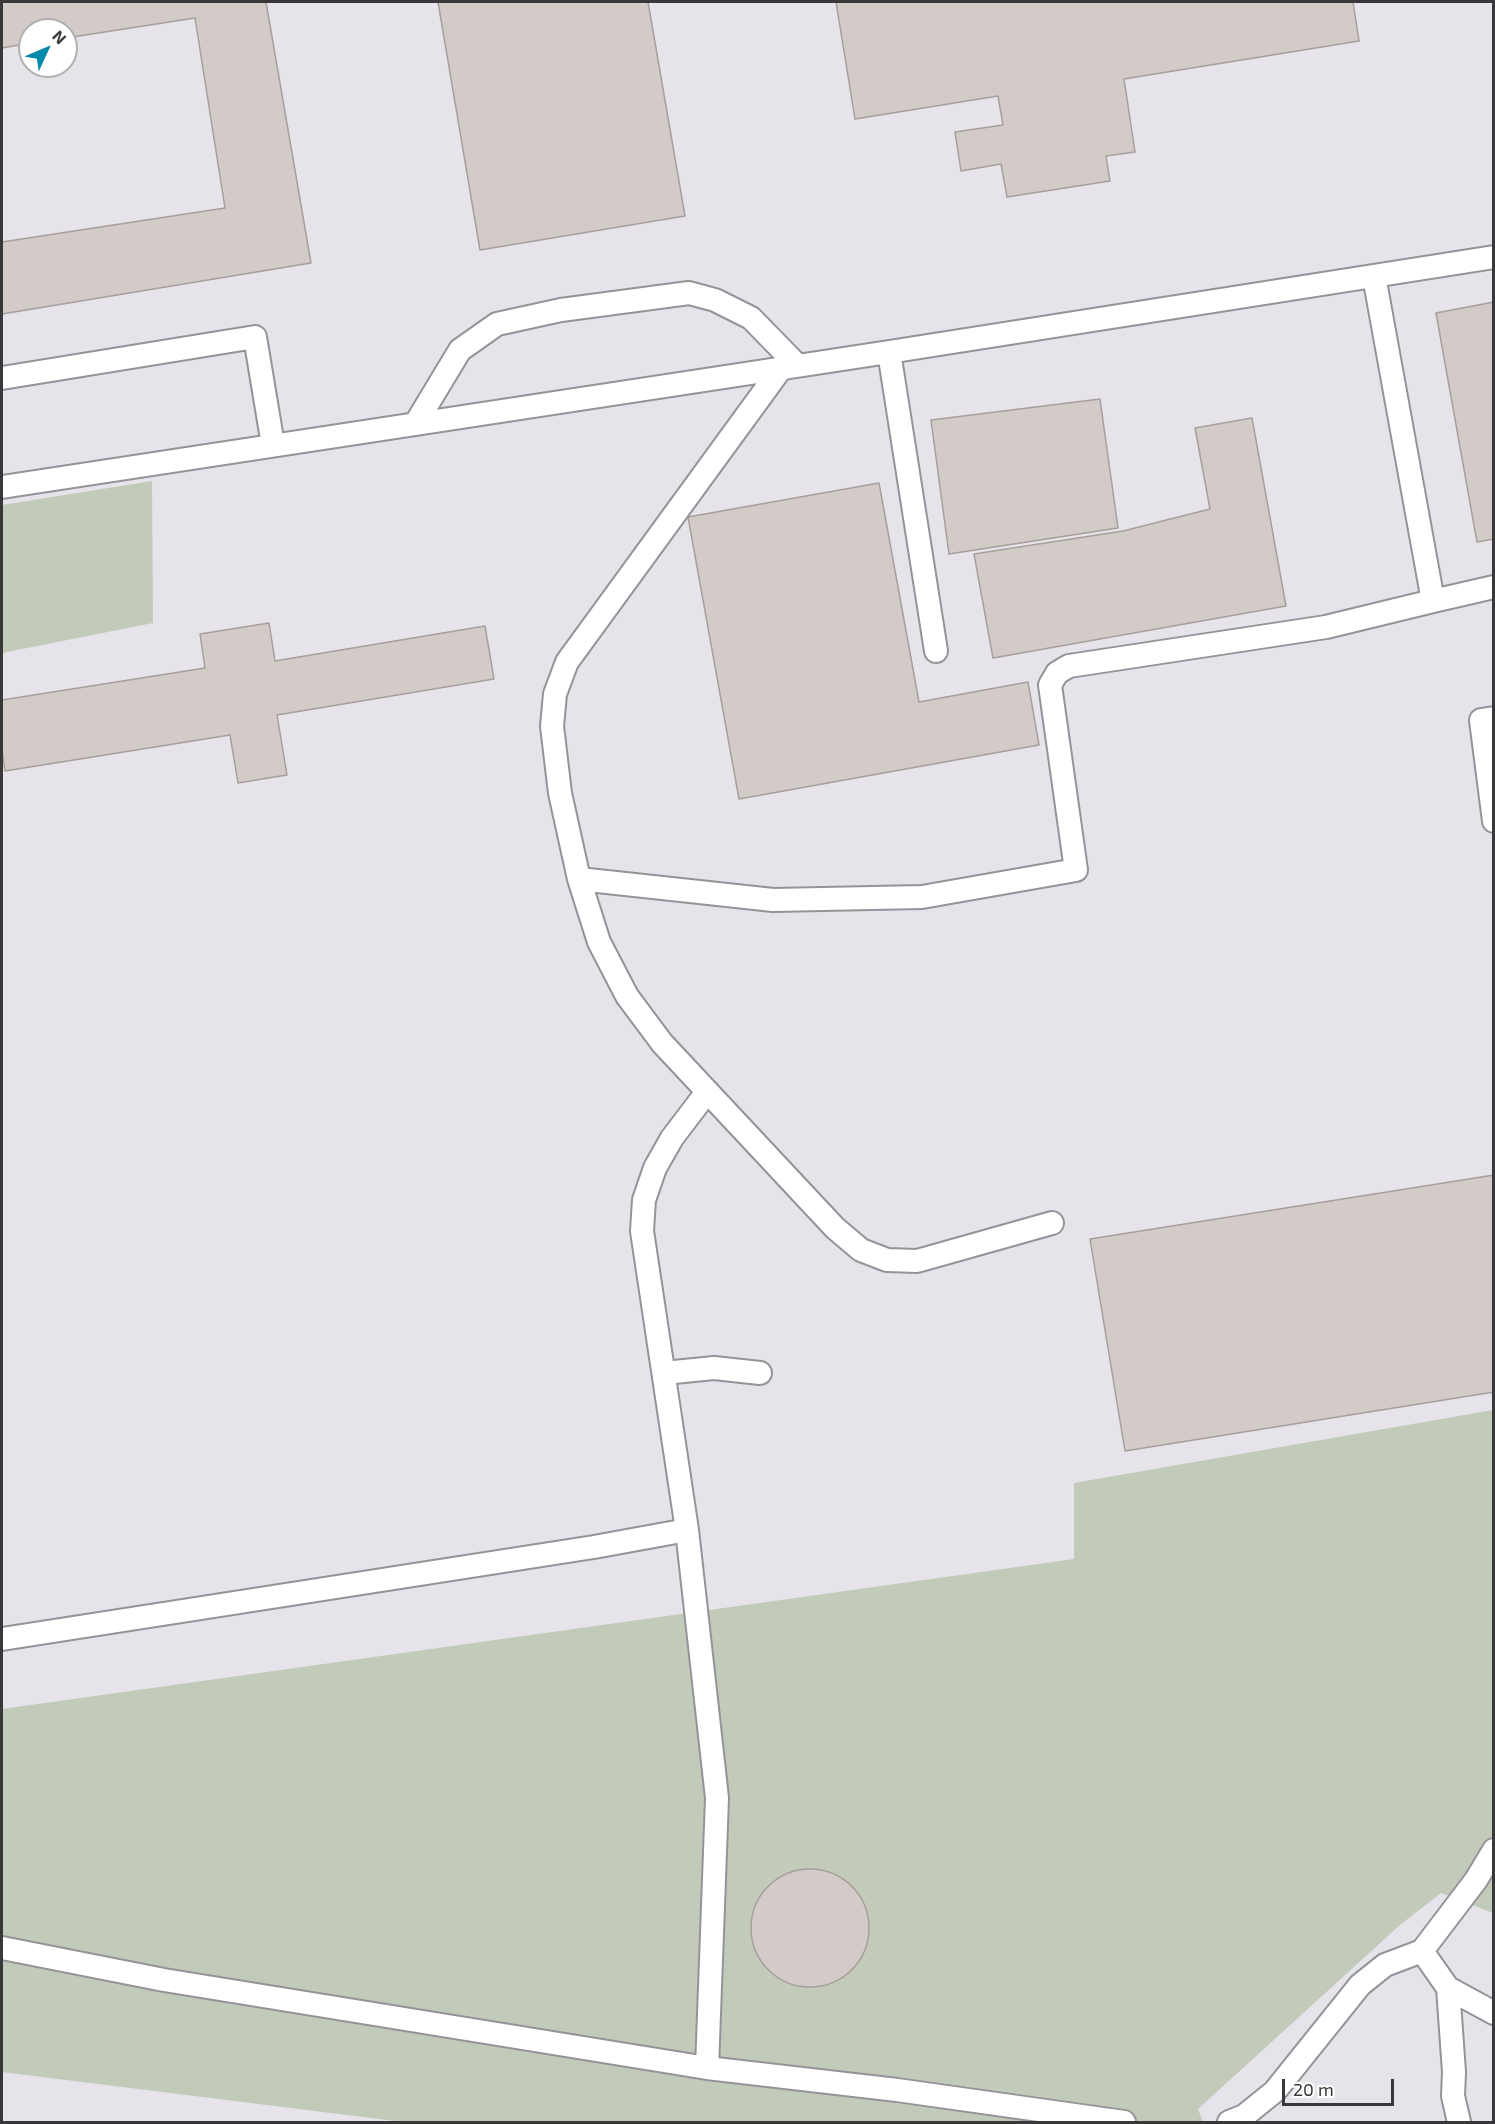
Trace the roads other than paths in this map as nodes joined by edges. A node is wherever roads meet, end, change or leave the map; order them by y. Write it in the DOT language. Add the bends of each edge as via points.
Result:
graph roads {
  1 [pos="1494,257"];
  2 [pos="1374,276"];
  3 [pos="890,352"];
  4 [pos="789,366"];
  5 [pos="2,378"];
  6 [pos="416,423"];
  7 [pos="273,445"];
  8 [pos="2,487"];
  9 [pos="1494,587"];
  10 [pos="1433,601"];
  11 [pos="936,651"];
  12 [pos="1494,718"];
  13 [pos="1494,821"];
  14 [pos="579,879"];
  15 [pos="707,1092"];
  16 [pos="1052,1223"];
  17 [pos="664,1372"];
  18 [pos="760,1373"];
  19 [pos="687,1530"];
  20 [pos="2,1639"];
  21 [pos="1494,1850"];
  22 [pos="2,1948"];
  23 [pos="1422,1951"];
  24 [pos="1448,1988"];
  25 [pos="1494,2013"];
  26 [pos="707,2068"];
  27 [pos="1124,2122"];
  28 [pos="1229,2122"];
  29 [pos="1459,2122"];
  1 -- 2 [label="lane"];
  2 -- 3 [label="lane"];
  2 -- 10 [label="lane"];
  3 -- 4 [label="lane"];
  3 -- 11 [label="lane"];
  4 -- 6 [label="lane"];
  4 -- 6 [label="lane" via="751,318 715,300 689,293 561,310 497,324 460,351"];
  4 -- 14 [label="lane" via="567,662 555,694 552,726 560,793"];
  5 -- 7 [label="lane" via="255,337"];
  6 -- 7 [label="lane"];
  7 -- 8 [label="lane"];
  9 -- 10 [label="lane"];
  10 -- 14 [label="lane" via="1326,627 1069,666 1057,673 1050,686 1076,870 922,897 773,900"];
  12 -- 13 [label="lane" via="1482,720"];
  14 -- 15 [label="lane" via="599,942 627,996 662,1043"];
  15 -- 16 [label="lane" via="835,1228 861,1250 887,1260 917,1261"];
  15 -- 17 [label="lane" via="654,1168 644,1200 642,1232"];
  17 -- 18 [label="lane" via="714,1368"];
  17 -- 19 [label="lane"];
  19 -- 20 [label="lane"];
  19 -- 26 [label="lane" via="717,1798"];
  21 -- 23 [label="lane"];
  22 -- 26 [label="lane" via="164,1980"];
  23 -- 24 [label="lane"];
  23 -- 28 [label="lane" via="1385,1965 1360,1985 1275,2091 1244,2116"];
  24 -- 25 [label="lane"];
  24 -- 29 [label="lane" via="1453,2096"];
  26 -- 27 [label="lane"];
}
